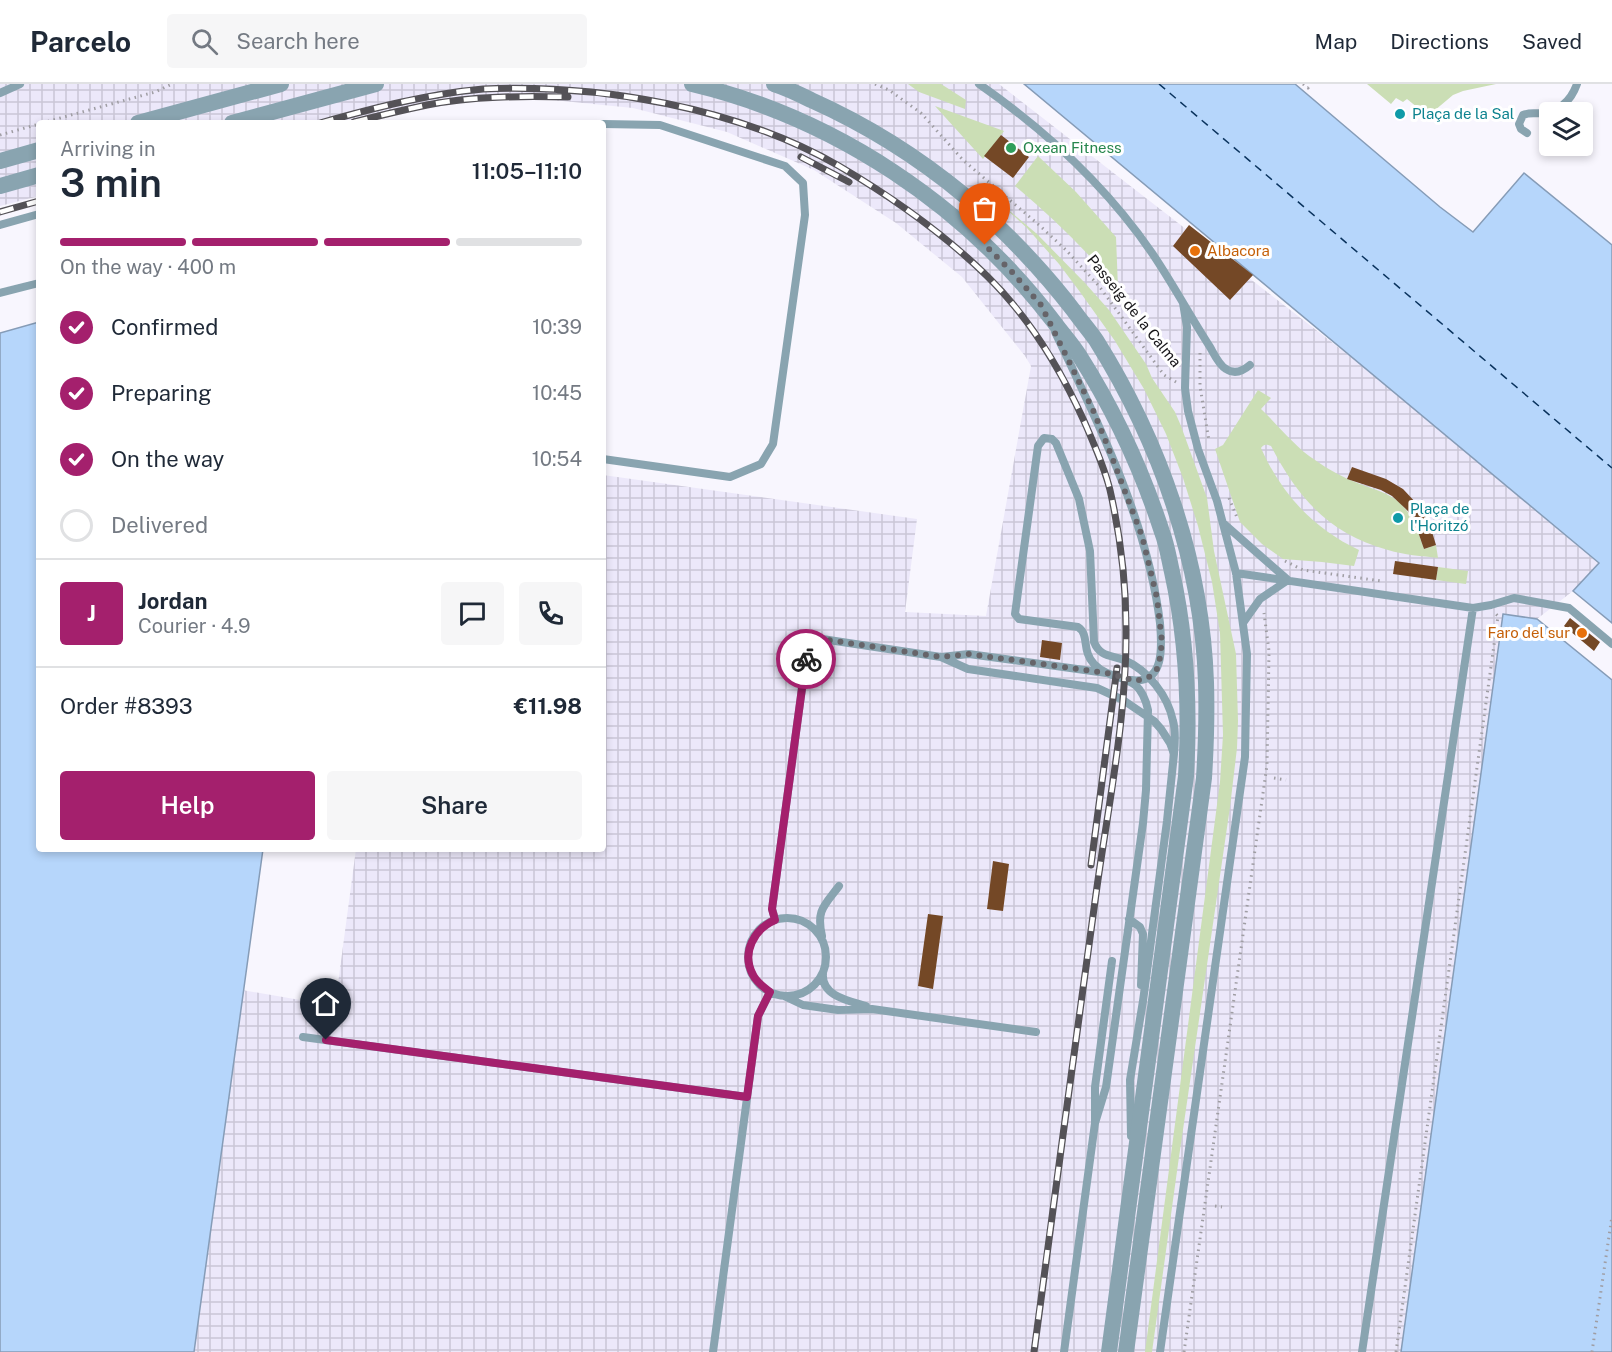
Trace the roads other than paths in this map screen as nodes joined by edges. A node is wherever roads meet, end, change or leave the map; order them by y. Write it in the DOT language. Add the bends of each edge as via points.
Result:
graph roads {
  1 [pos="20,84"];
  2 [pos="281,84"];
  3 [pos="376,84"];
  4 [pos="692,84"];
  5 [pos="774,84"];
  6 [pos="979,84"];
  7 [pos="1577,84"];
  8 [pos="0,93"];
  9 [pos="149,120"];
  10 [pos="243,120"];
  11 [pos="606,124"];
  12 [pos="1527,133"];
  13 [pos="36,151"];
  14 [pos="0,161"];
  15 [pos="36,176"];
  16 [pos="0,186"];
  17 [pos="36,215"];
  18 [pos="0,225"];
  19 [pos="36,284"];
  20 [pos="0,293"];
  21 [pos="1183,303"];
  22 [pos="1041,305"];
  23 [pos="1250,365"];
  24 [pos="606,459"];
  25 [pos="1222,521"];
  26 [pos="1236,573"];
  27 [pos="1288,580"];
  28 [pos="1473,608"];
  29 [pos="1243,623"];
  30 [pos="1612,644"];
  31 [pos="941,657"];
  32 [pos="1083,670"];
  33 [pos="1107,673"];
  34 [pos="1149,677"];
  35 [pos="1131,680"];
  36 [pos="1082,686"];
  37 [pos="1148,717"];
  38 [pos="1174,754"];
  39 [pos="839,886"];
  40 [pos="1130,919"];
  41 [pos="775,920"];
  42 [pos="824,943"];
  43 [pos="1112,961"];
  44 [pos="823,972"];
  45 [pos="770,992"];
  46 [pos="784,996"];
  47 [pos="1143,1000"];
  48 [pos="872,1009"];
  49 [pos="1036,1032"];
  50 [pos="303,1037"];
  51 [pos="747,1097"];
  52 [pos="1095,1123"];
  53 [pos="1132,1178"];
  54 [pos="713,1352"];
  55 [pos="1064,1352"];
  56 [pos="1109,1352"];
  57 [pos="1126,1352"];
  58 [pos="1160,1352"];
  59 [pos="1362,1352"];
  1 -- 8 [label="lane"];
  2 -- 9 [label="street"];
  3 -- 10 [label="street"];
  4 -- 22 [label="street" via="771,109 879,162 971,232"];
  5 -- 57 [label="street" via="839,112 892,142 987,215 1030,258 1095,339 1125,392 1157,458 1187,552 1206,681 1204,778"];
  6 -- 21 [label="lane" via="1029,121 1085,172 1133,228"];
  7 -- 12 [label="lane" via="1564,105 1523,115 1519,124"];
  11 -- 24 [label="lane" via="660,125 785,166 803,183 805,215 773,444 761,464 730,477"];
  13 -- 14 [label="street"];
  15 -- 16 [label="street"];
  17 -- 18 [label="lane"];
  19 -- 20 [label="lane"];
  21 -- 23 [label="lane" via="1225,369 1241,372"];
  21 -- 25 [label="lane" via="1188,411"];
  22 -- 34 [label="lane" via="1093,410 1142,536 1157,598 1162,642 1159,664"];
  22 -- 53 [label="street" via="1084,364 1137,466 1163,533 1184,640 1188,702 1186,776"];
  25 -- 26 [label="lane"];
  25 -- 27 [label="lane"];
  26 -- 27 [label="lane"];
  26 -- 29 [label="lane"];
  27 -- 28 [label="lane"];
  27 -- 29 [label="lane" via="1260,599"];
  28 -- 30 [label="lane" via="1514,598 1569,608"];
  28 -- 59 [label="lane"];
  29 -- 58 [label="lane" via="1247,654 1245,757"];
  31 -- 32 [label="lane" via="969,654"];
  31 -- 36 [label="lane" via="968,669"];
  31 -- 41 [label="lane" via="809,637 772,909"];
  32 -- 33 [label="lane"];
  32 -- 36 [label="lane" via="1077,677"];
  33 -- 34 [label="lane" via="1086,651 1082,629 1019,619 1015,614 1038,446 1044,438 1056,443 1079,499 1090,551 1096,647 1104,655 1133,664"];
  33 -- 35 [label="lane"];
  34 -- 35 [label="lane"];
  34 -- 38 [label="lane" via="1161,692 1173,720"];
  35 -- 37 [label="lane" via="1147,704"];
  36 -- 37 [label="lane" via="1123,700"];
  37 -- 38 [label="lane" via="1161,729"];
  37 -- 40 [label="lane" via="1144,812"];
  38 -- 47 [label="lane"];
  39 -- 42 [label="lane" via="819,915"];
  40 -- 47 [label="lane" via="1143,934"];
  40 -- 52 [label="lane" via="1106,1087"];
  41 -- 42 [label="lane" via="796,919 808,924"];
  41 -- 45 [label="lane" via="760,929 749,950 753,975"];
  42 -- 44 [label="lane"];
  43 -- 52 [label="lane" via="1095,1087"];
  44 -- 46 [label="lane" via="808,990"];
  44 -- 48 [label="lane" via="822,981 830,992"];
  45 -- 46 [label="lane"];
  45 -- 51 [label="lane" via="758,1016"];
  46 -- 48 [label="lane" via="803,1005"];
  47 -- 53 [label="lane" via="1130,1080"];
  48 -- 49 [label="lane"];
  50 -- 51 [label="lane"];
  51 -- 54 [label="lane"];
  52 -- 55 [label="lane"];
  53 -- 56 [label="street"];
}
